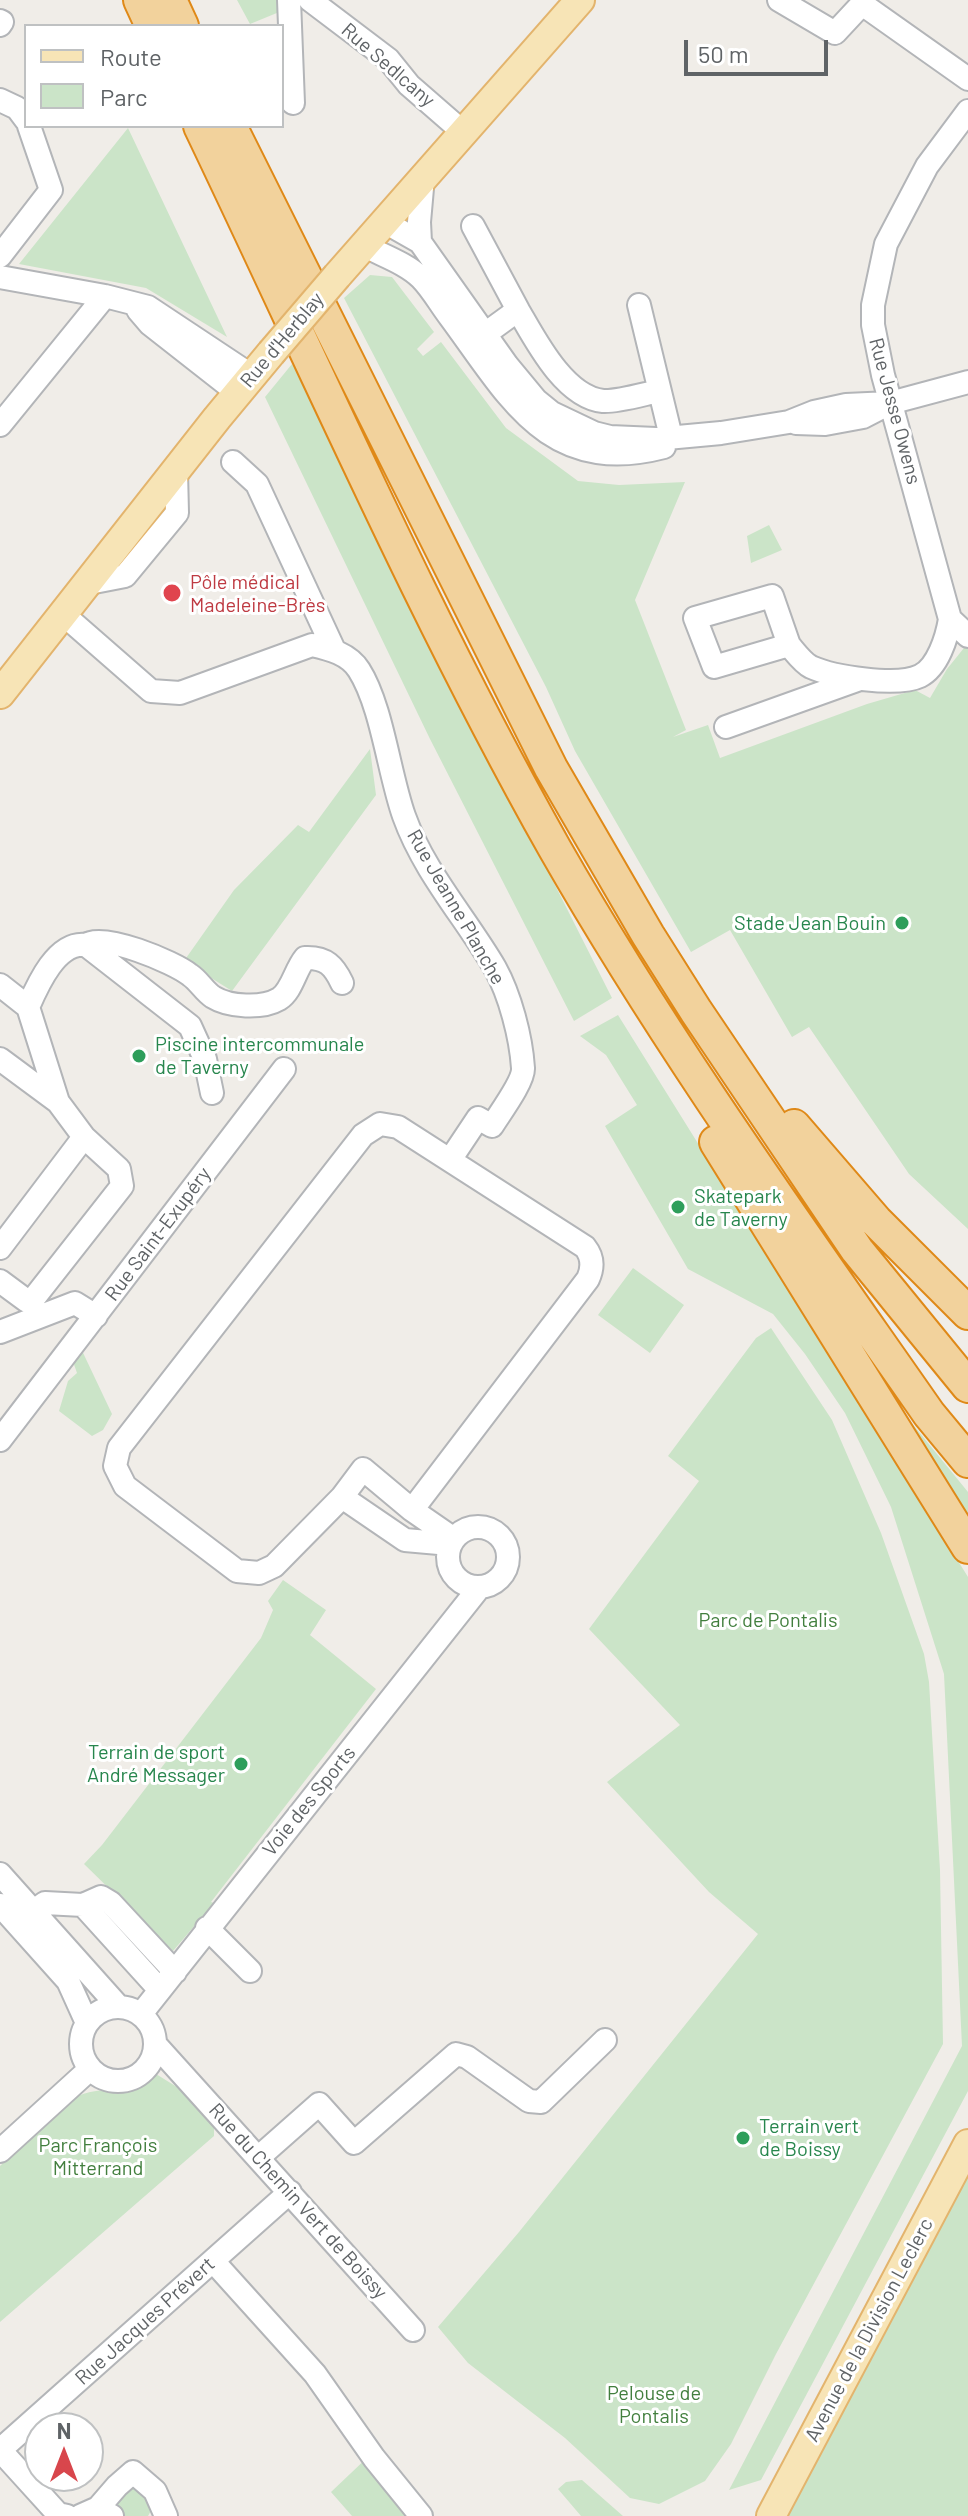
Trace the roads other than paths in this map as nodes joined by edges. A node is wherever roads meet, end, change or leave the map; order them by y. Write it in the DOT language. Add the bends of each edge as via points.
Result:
graph roads {
  1 [pos="140,0"];
  2 [pos="170,0"];
  3 [pos="580,0"];
  4 [pos="779,0"];
  5 [pos="863,2"];
  6 [pos="296,3"];
  7 [pos="151,24"];
  8 [pos="181,24"];
  9 [pos="968,79"];
  10 [pos="0,100"];
  11 [pos="293,103"];
  12 [pos="968,111"];
  13 [pos="24,117"];
  14 [pos="30,128"];
  15 [pos="201,128"];
  16 [pos="231,128"];
  17 [pos="463,132"];
  18 [pos="423,177"];
  19 [pos="383,221"];
  20 [pos="473,226"];
  21 [pos="420,242"];
  22 [pos="363,245"];
  23 [pos="0,256"];
  24 [pos="0,277"];
  25 [pos="105,296"];
  26 [pos="639,305"];
  27 [pos="518,310"];
  28 [pos="477,340"];
  29 [pos="968,382"];
  30 [pos="245,384"];
  31 [pos="659,391"];
  32 [pos="890,403"];
  33 [pos="0,425"];
  34 [pos="721,433"];
  35 [pos="671,437"];
  36 [pos="233,462"];
  37 [pos="64,615"];
  38 [pos="950,619"];
  39 [pos="968,636"];
  40 [pos="789,645"];
  41 [pos="334,650"];
  42 [pos="860,679"];
  43 [pos="0,694"];
  44 [pos="726,727"];
  45 [pos="86,945"];
  46 [pos="342,983"];
  47 [pos="0,985"];
  48 [pos="643,998"];
  49 [pos="28,1007"];
  50 [pos="696,1011"];
  51 [pos="0,1059"];
  52 [pos="284,1069"];
  53 [pos="212,1093"];
  54 [pos="58,1102"];
  55 [pos="84,1137"];
  56 [pos="450,1160"];
  57 [pos="0,1248"];
  58 [pos="0,1281"];
  59 [pos="30,1310"];
  60 [pos="968,1313"];
  61 [pos="96,1316"];
  62 [pos="0,1332"];
  63 [pos="968,1386"];
  64 [pos="0,1440"];
  65 [pos="968,1461"];
  66 [pos="342,1497"];
  67 [pos="415,1512"];
  68 [pos="452,1541"];
  69 [pos="968,1547"];
  70 [pos="479,1588"];
  71 [pos="0,1874"];
  72 [pos="0,1905"];
  73 [pos="83,1905"];
  74 [pos="34,1911"];
  75 [pos="207,1928"];
  76 [pos="250,1971"];
  77 [pos="175,1972"];
  78 [pos="160,1990"];
  79 [pos="118,2006"];
  80 [pos="141,2014"];
  81 [pos="87,2023"];
  82 [pos="605,2040"];
  83 [pos="155,2044"];
  84 [pos="146,2067"];
  85 [pos="90,2069"];
  86 [pos="181,2075"];
  87 [pos="968,2144"];
  88 [pos="0,2151"];
  89 [pos="259,2157"];
  90 [pos="290,2192"];
  91 [pos="213,2261"];
  92 [pos="413,2330"];
  93 [pos="0,2450"];
  94 [pos="97,2513"];
  95 [pos="67,2516"];
  96 [pos="166,2516"];
  97 [pos="421,2516"];
  98 [pos="771,2516"];
  1 -- 7 [label="highway"];
  2 -- 8 [label="highway"];
  3 -- 17 [label="main road, Rue d'Herblay"];
  4 -- 5 [label="street" via="843,38"];
  5 -- 9 [label="street"];
  6 -- 11 [label="street"];
  6 -- 17 [label="street, Rue Sedlcany" via="388,59"];
  10 -- 13 [label="street"];
  12 -- 32 [label="street, Rue Jesse Owens" via="927,166 886,244 873,325"];
  14 -- 23 [label="street" via="51,190"];
  15 -- 48 [label="highway" via="476,703"];
  16 -- 50 [label="highway" via="551,768"];
  17 -- 18 [label="main road, Rue d'Herblay"];
  18 -- 19 [label="main road, Rue d'Herblay"];
  18 -- 21 [label="street"];
  19 -- 21 [label="street"];
  19 -- 22 [label="main road, Rue d'Herblay"];
  20 -- 27 [label="street"];
  21 -- 28 [label="street"];
  22 -- 28 [label="street" via="420,277"];
  22 -- 30 [label="main road, Rue d'Herblay, bridge"];
  24 -- 25 [label="street"];
  25 -- 30 [label="street" via="159,312"];
  25 -- 33 [label="street"];
  26 -- 31 [label="street"];
  27 -- 28 [label="street"];
  27 -- 31 [label="street" via="549,363 584,394 603,401"];
  28 -- 34 [label="street" via="523,413 583,451 642,453"];
  28 -- 35 [label="street" via="536,400 575,426 610,437"];
  29 -- 32 [label="street"];
  30 -- 37 [label="main road, Rue d'Herblay"];
  31 -- 35 [label="street"];
  32 -- 34 [label="street" via="846,405 789,422"];
  32 -- 38 [label="street, Rue Jesse Owens"];
  34 -- 35 [label="street"];
  36 -- 41 [label="street" via="257,484"];
  37 -- 41 [label="street" via="151,691 180,693 312,645"];
  37 -- 43 [label="main road, Rue d'Herblay"];
  38 -- 39 [label="street"];
  38 -- 42 [label="street" via="946,645 922,676 888,682"];
  40 -- 42 [label="street" via="809,666"];
  41 -- 56 [label="street, Rue Jeanne Planche" via="359,670 405,818 443,893 496,970 518,1031 524,1073 492,1126 478,1118"];
  42 -- 44 [label="street"];
  45 -- 46 [label="street" via="102,940 146,954 190,974 214,998 236,1004 266,1006 282,997 305,958 318,957 334,967"];
  45 -- 49 [label="street" via="62,951"];
  45 -- 53 [label="street" via="190,1026"];
  47 -- 49 [label="street"];
  48 -- 65 [label="highway" via="929,1414"];
  48 -- 69 [label="highway" via="660,1052"];
  49 -- 54 [label="street"];
  50 -- 60 [label="highway" via="876,1221"];
  50 -- 63 [label="highway" via="857,1250"];
  51 -- 54 [label="street"];
  52 -- 61 [label="street, Rue Saint-Exupéry"];
  54 -- 55 [label="street"];
  55 -- 57 [label="street"];
  55 -- 59 [label="street" via="119,1169 122,1186"];
  56 -- 66 [label="street" via="398,1127 380,1124 363,1135 119,1448 115,1466 125,1486 237,1571 259,1573 274,1566"];
  56 -- 67 [label="street" via="585,1247 592,1271"];
  58 -- 59 [label="street"];
  59 -- 61 [label="street, Rue Saint-Exupéry" via="75,1303"];
  59 -- 62 [label="street, Rue Saint-Exupéry"];
  61 -- 64 [label="street"];
  66 -- 67 [label="street" via="363,1469"];
  66 -- 68 [label="street" via="405,1540"];
  67 -- 68 [label="street"];
  68 -- 70 [label="street" via="449,1568 456,1579"];
  68 -- 70 [label="street" via="469,1528 481,1527 503,1539 508,1563 503,1574"];
  70 -- 75 [label="street, Voie des Sports"];
  71 -- 74 [label="street"];
  72 -- 81 [label="street" via="68,1981"];
  73 -- 74 [label="street" via="45,1903"];
  73 -- 77 [label="street" via="101,1897 111,1903"];
  73 -- 78 [label="street"];
  74 -- 79 [label="street"];
  75 -- 76 [label="street"];
  75 -- 77 [label="street, Voie des Sports"];
  77 -- 78 [label="street, Voie des Sports"];
  78 -- 80 [label="street, Voie des Sports"];
  79 -- 80 [label="street"];
  79 -- 81 [label="street" via="95,2014"];
  80 -- 83 [label="street"];
  81 -- 85 [label="street" via="80,2046"];
  82 -- 89 [label="street" via="541,2102 529,2101 456,2054 354,2143 319,2104"];
  83 -- 84 [label="street"];
  83 -- 86 [label="street, Rue du Chemin Vert de Boissy"];
  84 -- 85 [label="street" via="118,2081"];
  84 -- 86 [label="street"];
  85 -- 88 [label="street"];
  86 -- 89 [label="street, Rue du Chemin Vert de Boissy"];
  87 -- 98 [label="main road, Avenue de la Division Leclerc"];
  89 -- 90 [label="street, Rue du Chemin Vert de Boissy"];
  90 -- 91 [label="street, Rue Jacques Prévert"];
  90 -- 92 [label="street, Rue du Chemin Vert de Boissy"];
  91 -- 93 [label="street, Rue Jacques Prévert"];
  91 -- 97 [label="street" via="315,2374"];
  93 -- 95 [label="street" via="58,2514"];
  94 -- 96 [label="street" via="133,2472 155,2491"];
}
